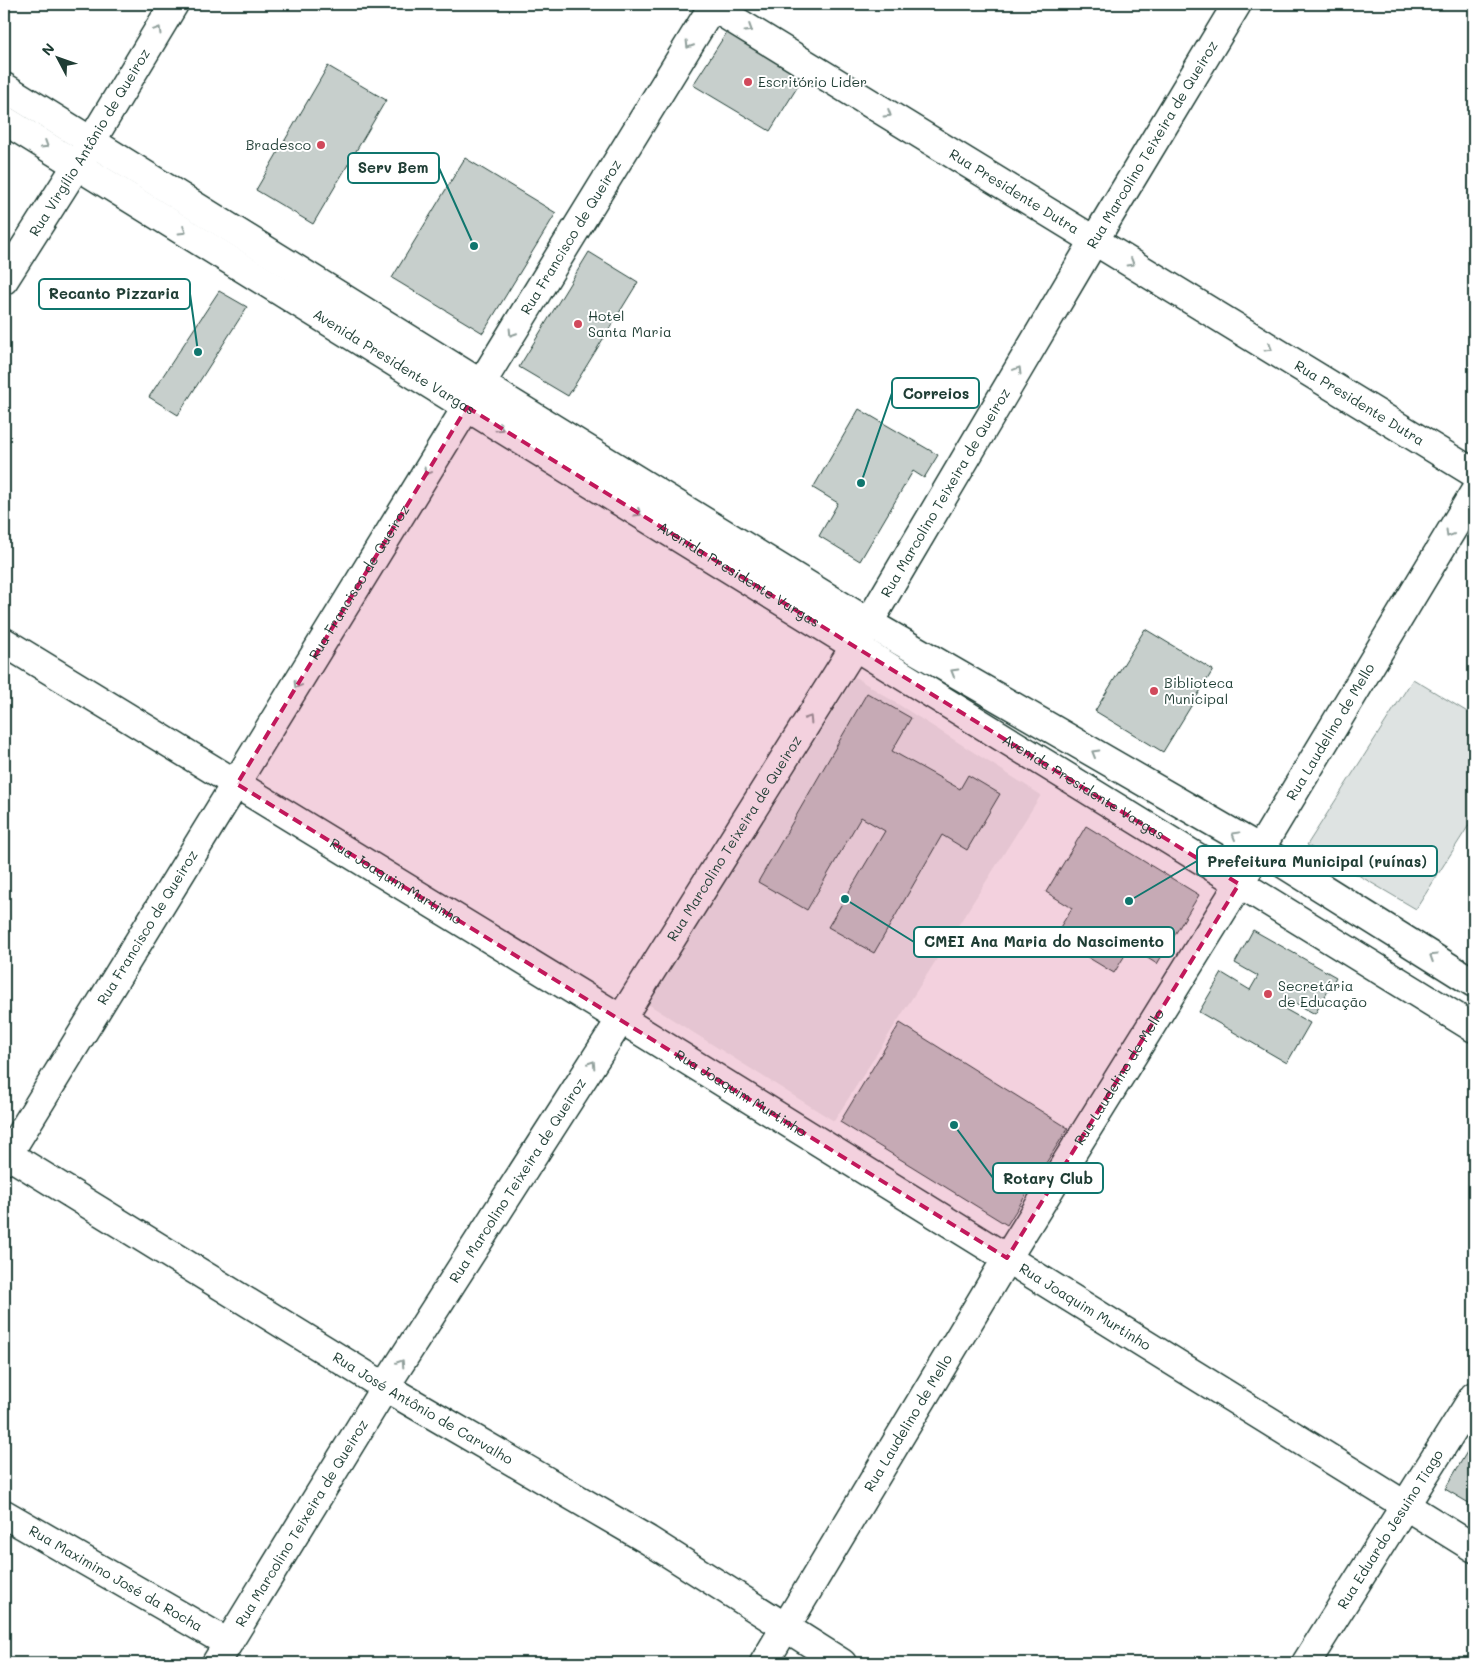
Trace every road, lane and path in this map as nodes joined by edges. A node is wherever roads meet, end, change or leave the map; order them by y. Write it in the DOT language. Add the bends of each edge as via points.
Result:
graph roads {
  1 [pos="174,4"];
  2 [pos="1237,4"];
  3 [pos="711,5"];
  4 [pos="4,87"];
  5 [pos="4,120"];
  6 [pos="91,142"];
  7 [pos="77,165"];
  8 [pos="1094,241"];
  9 [pos="4,280"];
  10 [pos="481,384"];
  11 [pos="467,408"];
  12 [pos="1474,473"];
  13 [pos="1474,492"];
  14 [pos="869,623"];
  15 [pos="4,642"];
  16 [pos="855,646"];
  17 [pos="237,784"];
  18 [pos="1260,849"];
  19 [pos="1239,884"];
  20 [pos="1474,983"];
  21 [pos="621,1019"];
  22 [pos="1474,1028"];
  23 [pos="5,1156"];
  24 [pos="1007,1258"];
  25 [pos="385,1387"];
  26 [pos="1474,1396"];
  27 [pos="1406,1506"];
  28 [pos="4,1514"];
  29 [pos="1474,1548"];
  30 [pos="786,1628"];
  31 [pos="222,1653"];
  32 [pos="764,1663"];
  33 [pos="842,1663"];
  34 [pos="1306,1663"];
  6 -- 1 [label="street, Rua Virgílio Antônio de Queiroz, one-way"];
  2 -- 8 [label="street, Rua Marcolino Teixeira de Queiroz"];
  3 -- 8 [label="street, Rua Presidente Dutra, one-way"];
  3 -- 10 [label="street, Rua Francisco de Queiroz, one-way"];
  4 -- 6 [label="street, Avenida Presidente Vargas"];
  5 -- 7 [label="street, Avenida Presidente Vargas, one-way"];
  6 -- 7 [label="street, Rua Virgílio Antônio de Queiroz"];
  6 -- 10 [label="street, Avenida Presidente Vargas"];
  7 -- 9 [label="street, Rua Virgílio Antônio de Queiroz"];
  7 -- 11 [label="street, Avenida Presidente Vargas, one-way"];
  8 -- 12 [label="street, Rua Presidente Dutra, one-way"];
  14 -- 8 [label="street, Rua Marcolino Teixeira de Queiroz, one-way"];
  10 -- 11 [label="street, Rua Francisco de Queiroz"];
  10 -- 14 [label="street, Avenida Presidente Vargas"];
  11 -- 16 [label="street, Avenida Presidente Vargas, one-way"];
  11 -- 17 [label="street, Rua Francisco de Queiroz, one-way"];
  13 -- 18 [label="street, Rua Laudelino de Mello, one-way"];
  14 -- 16 [label="street, Rua Marcolino Teixeira de Queiroz"];
  18 -- 14 [label="street, Avenida Presidente Vargas, one-way"];
  15 -- 17 [label="street, Rua Joaquim Murtinho"];
  16 -- 19 [label="street, Avenida Presidente Vargas"];
  21 -- 16 [label="street, Rua Marcolino Teixeira de Queiroz, one-way"];
  17 -- 21 [label="street, Rua Joaquim Murtinho"];
  17 -- 23 [label="street, Rua Francisco de Queiroz"];
  18 -- 19 [label="street, Rua Laudelino de Mello"];
  20 -- 18 [label="street, Avenida Presidente Vargas, one-way"];
  19 -- 22 [label="street, Avenida Presidente Vargas"];
  19 -- 24 [label="street, Rua Laudelino de Mello"];
  21 -- 24 [label="street, Rua Joaquim Murtinho"];
  25 -- 21 [label="street, Rua Marcolino Teixeira de Queiroz, one-way"];
  23 -- 25 [label="street, Rua José Antônio de Carvalho"];
  24 -- 27 [label="street, Rua Joaquim Murtinho"];
  24 -- 30 [label="street, Rua Laudelino de Mello"];
  25 -- 30 [label="street, Rua José Antônio de Carvalho" via="648,1540"];
  25 -- 31 [label="street, Rua Marcolino Teixeira de Queiroz"];
  26 -- 27 [label="street, Rua Eduardo Jesuino Tiago"];
  27 -- 29 [label="street, Rua Joaquim Murtinho"];
  27 -- 34 [label="street, Rua Eduardo Jesuino Tiago"];
  28 -- 31 [label="street, Rua Maximino José da Rocha"];
  30 -- 32 [label="street, Rua Laudelino de Mello"];
  30 -- 33 [label="street, Rua José Antônio de Carvalho"];
}
